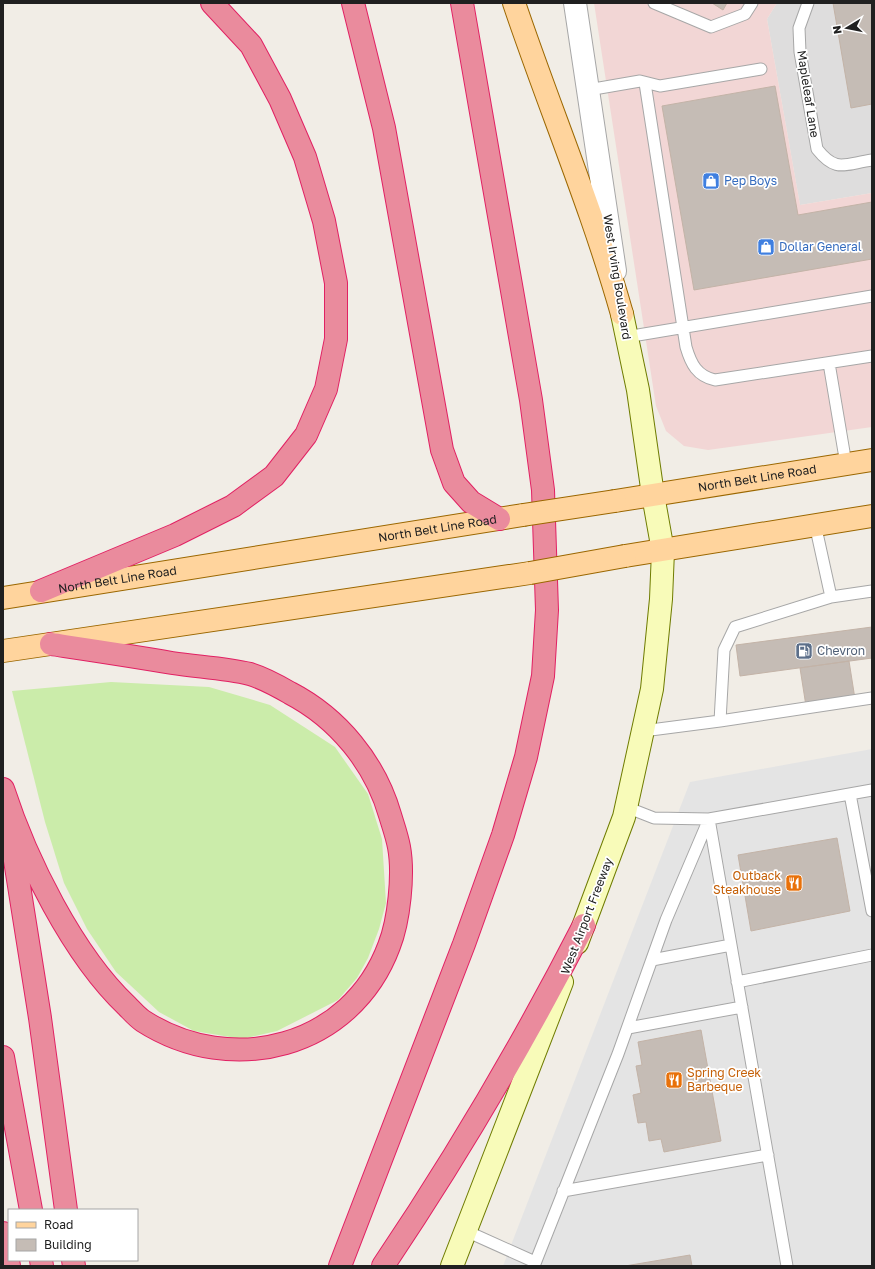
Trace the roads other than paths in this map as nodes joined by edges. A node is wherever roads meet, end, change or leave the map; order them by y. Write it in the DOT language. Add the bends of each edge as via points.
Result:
graph roads {
  1 [pos="212,3"];
  2 [pos="353,3"];
  3 [pos="462,3"];
  4 [pos="514,3"];
  5 [pos="575,3"];
  6 [pos="654,3"];
  7 [pos="752,3"];
  8 [pos="808,3"];
  9 [pos="761,69"];
  10 [pos="645,83"];
  11 [pos="588,90"];
  12 [pos="872,160"];
  13 [pos="872,296"];
  14 [pos="622,314"];
  15 [pos="683,328"];
  16 [pos="626,337"];
  17 [pos="872,356"];
  18 [pos="829,363"];
  19 [pos="872,460"];
  20 [pos="846,464"];
  21 [pos="653,495"];
  22 [pos="872,516"];
  23 [pos="499,518"];
  24 [pos="815,524"];
  25 [pos="663,551"];
  26 [pos="872,590"];
  27 [pos="41,591"];
  28 [pos="831,597"];
  29 [pos="3,598"];
  30 [pos="51,644"];
  31 [pos="3,651"];
  32 [pos="872,698"];
  33 [pos="720,721"];
  34 [pos="643,731"];
  35 [pos="3,789"];
  36 [pos="872,790"];
  37 [pos="850,794"];
  38 [pos="626,807"];
  39 [pos="709,819"];
  40 [pos="872,911"];
  41 [pos="584,925"];
  42 [pos="731,945"];
  43 [pos="872,955"];
  44 [pos="652,960"];
  45 [pos="738,982"];
  46 [pos="742,1007"];
  47 [pos="628,1028"];
  48 [pos="3,1058"];
  49 [pos="768,1155"];
  50 [pos="563,1191"];
  51 [pos="31,1209"];
  52 [pos="66,1209"];
  53 [pos="466,1231"];
  54 [pos="3,1233"];
  55 [pos="8,1260"];
  56 [pos="534,1264"];
  57 [pos="340,1266"];
  58 [pos="383,1266"];
  59 [pos="452,1266"];
  60 [pos="787,1266"];
  1 -- 27 [label="highway" via="251,45 280,98 305,157 320,207 336,283 336,339 326,389 306,435 274,476 233,506 175,535"];
  2 -- 23 [label="highway" via="384,128 442,450 454,483 471,502"];
  3 -- 57 [label="highway" via="531,400 542,483 547,610 543,676 526,757 503,835 464,944"];
  4 -- 14 [label="main road" via="604,252"];
  5 -- 11 [label="street, West Irving Boulevard"];
  6 -- 7 [label="lane" via="711,27 745,14"];
  8 -- 12 [label="lane, Mapleleaf Lane" via="799,28 800,52 817,149 826,161 836,165"];
  9 -- 10 [label="lane" via="660,86"];
  10 -- 11 [label="lane" via="640,81"];
  10 -- 15 [label="lane"];
  11 -- 14 [label="street, West Irving Boulevard"];
  13 -- 15 [label="lane"];
  14 -- 16 [label="main road, West Irving Boulevard"];
  15 -- 16 [label="lane"];
  15 -- 18 [label="lane" via="690,361 706,378 715,380"];
  16 -- 21 [label="main road, West Irving Boulevard" via="638,390"];
  17 -- 18 [label="lane"];
  18 -- 20 [label="lane"];
  19 -- 20 [label="main road, North Belt Line Road"];
  20 -- 21 [label="main road, North Belt Line Road"];
  21 -- 23 [label="main road, North Belt Line Road, bridge"];
  21 -- 25 [label="main road, West Irving Boulevard"];
  22 -- 24 [label="main road"];
  23 -- 27 [label="main road, North Belt Line Road"];
  24 -- 25 [label="main road"];
  24 -- 28 [label="lane"];
  25 -- 30 [label="main road, bridge"];
  25 -- 34 [label="main road, West Airport Freeway" via="652,689"];
  26 -- 28 [label="lane"];
  27 -- 29 [label="main road, North Belt Line Road"];
  28 -- 33 [label="lane" via="734,627 724,650"];
  30 -- 31 [label="main road"];
  30 -- 35 [label="highway" via="251,675 292,693 330,720 364,756 386,800 400,848 400,902 390,946 373,980 346,1011 311,1033 272,1048 229,1051 181,1041 142,1020 108,988 79,949 36,868"];
  32 -- 33 [label="lane"];
  33 -- 34 [label="lane"];
  34 -- 38 [label="main road, West Airport Freeway"];
  35 -- 52 [label="highway" via="40,1018"];
  36 -- 37 [label="lane"];
  37 -- 39 [label="lane"];
  37 -- 40 [label="lane"];
  38 -- 39 [label="lane" via="654,818"];
  38 -- 41 [label="main road, West Airport Freeway"];
  39 -- 42 [label="lane"];
  39 -- 44 [label="lane" via="666,920"];
  41 -- 53 [label="main road, West Airport Freeway"];
  41 -- 58 [label="highway" via="503,1075 421,1210"];
  42 -- 44 [label="lane"];
  42 -- 45 [label="lane"];
  43 -- 45 [label="lane"];
  44 -- 47 [label="lane"];
  45 -- 46 [label="lane"];
  46 -- 47 [label="lane"];
  46 -- 49 [label="lane"];
  47 -- 50 [label="lane"];
  48 -- 51 [label="highway"];
  49 -- 50 [label="lane"];
  49 -- 60 [label="lane"];
  50 -- 56 [label="lane"];
  53 -- 56 [label="lane"];
  53 -- 59 [label="main road, West Airport Freeway"];
  54 -- 55 [label="highway"];
}
